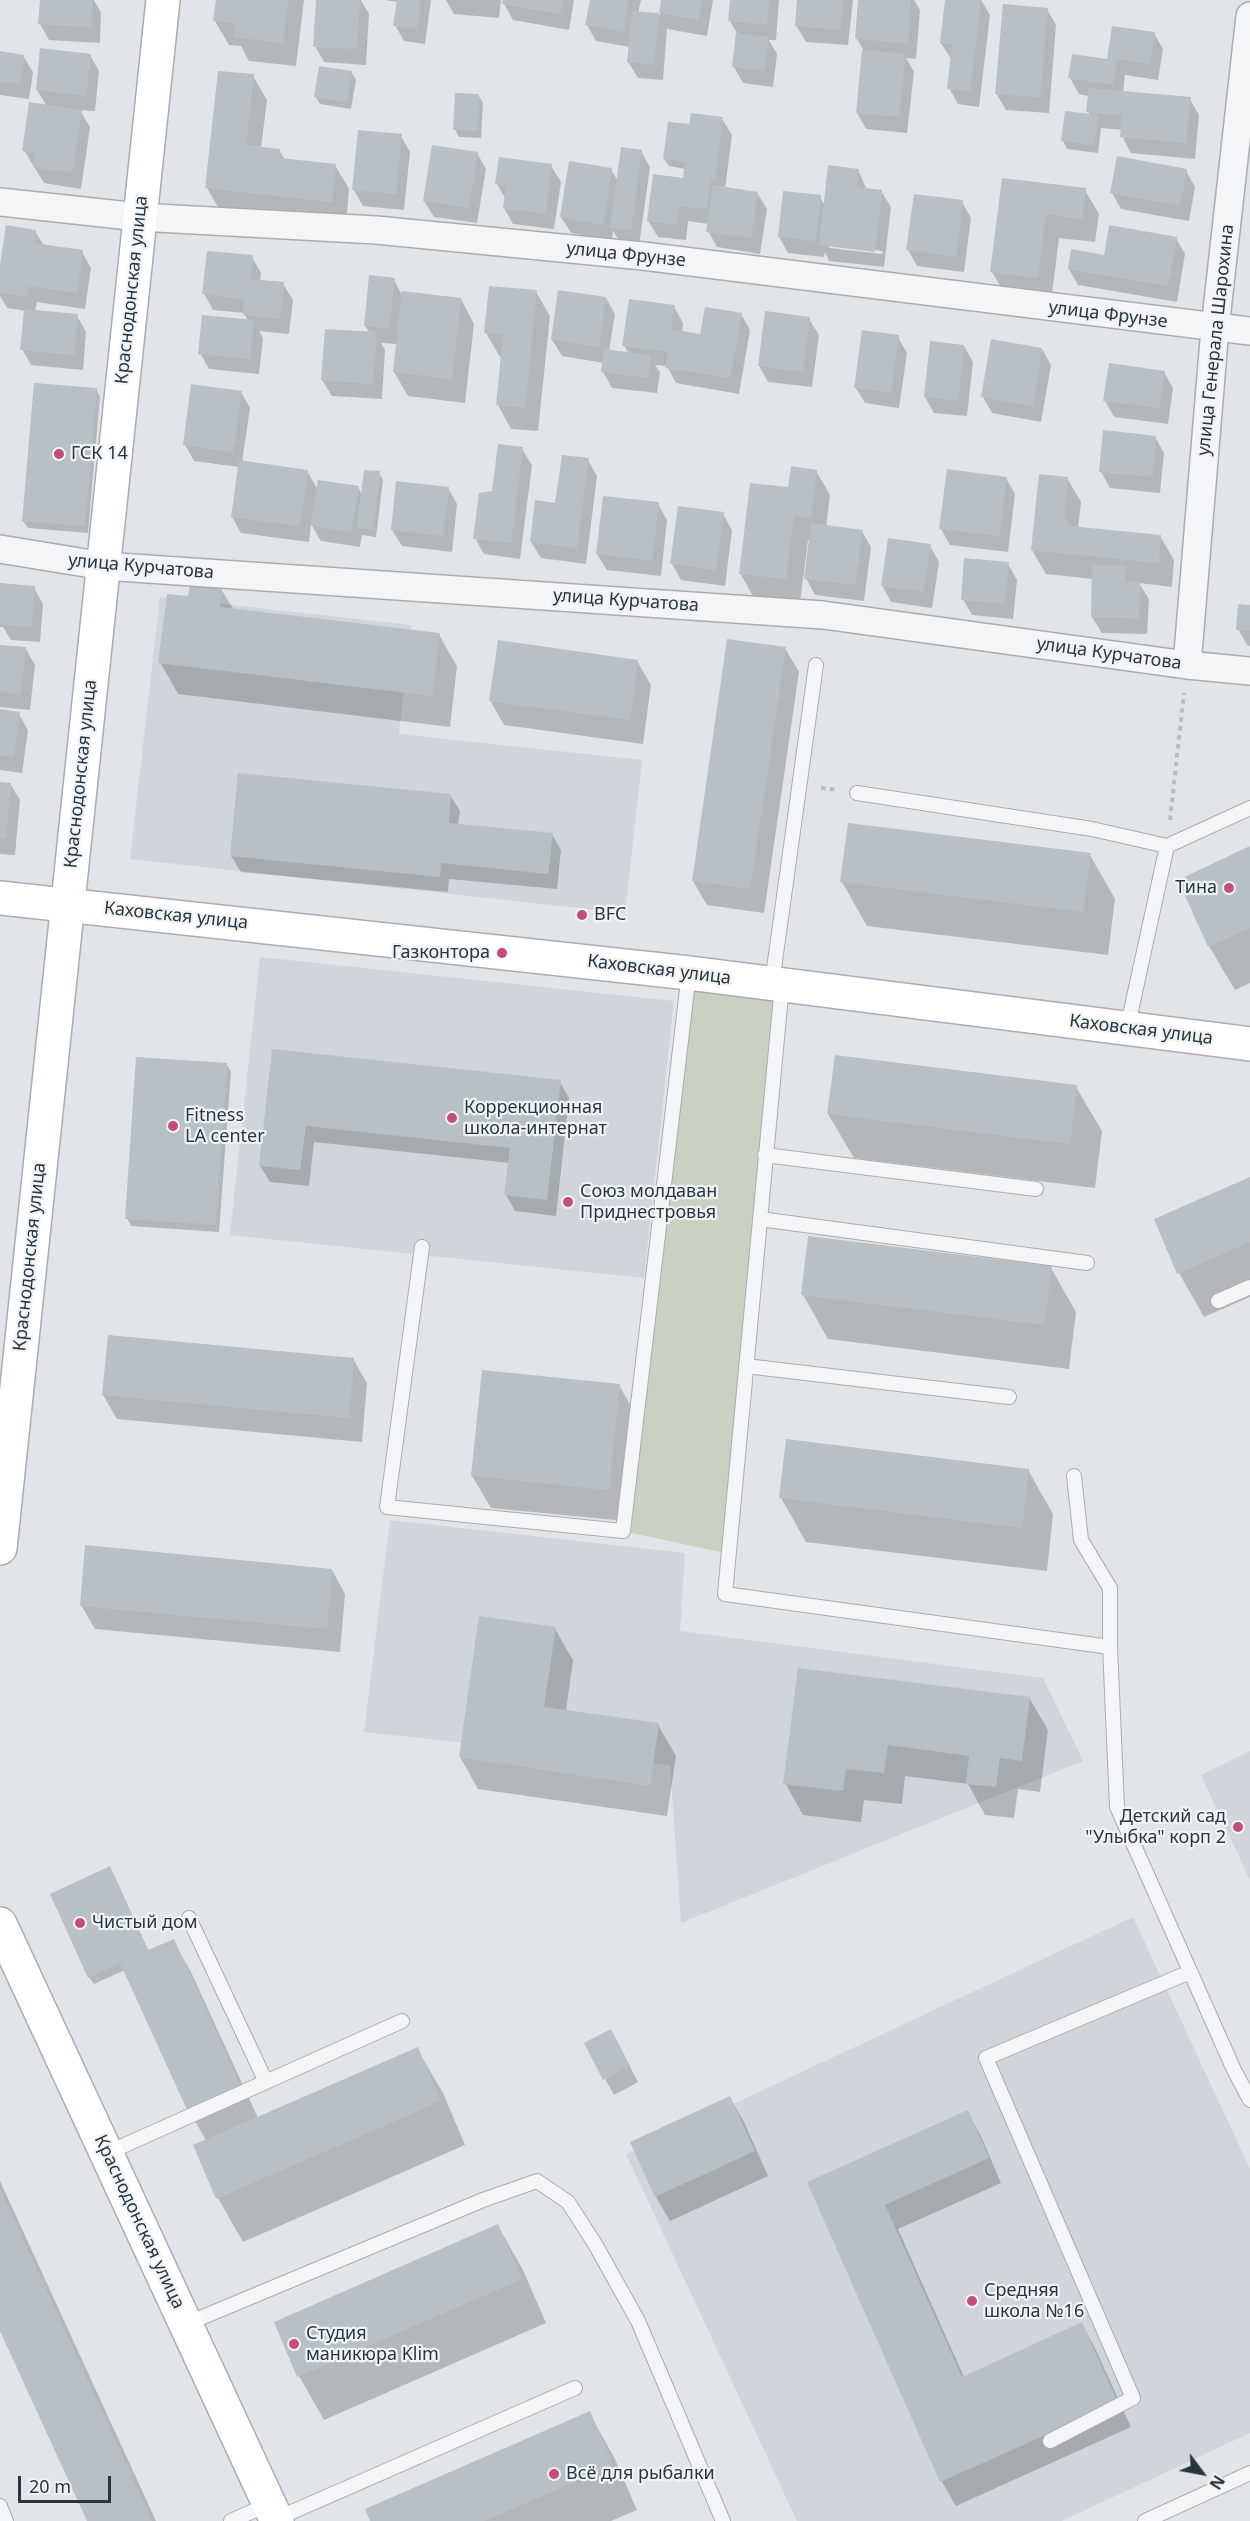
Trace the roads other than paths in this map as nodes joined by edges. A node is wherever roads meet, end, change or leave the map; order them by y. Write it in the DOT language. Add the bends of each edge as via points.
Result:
graph roads {
  1 [pos="163,0"];
  2 [pos="1250,16"];
  3 [pos="0,202"];
  4 [pos="139,217"];
  5 [pos="1215,328"];
  6 [pos="1250,331"];
  7 [pos="0,549"];
  8 [pos="104,566"];
  9 [pos="816,665"];
  10 [pos="1187,666"];
  11 [pos="1250,670"];
  12 [pos="856,793"];
  13 [pos="1250,808"];
  14 [pos="1167,846"];
  15 [pos="0,898"];
  16 [pos="66,904"];
  17 [pos="689,973"];
  18 [pos="777,984"];
  19 [pos="1127,1029"];
  20 [pos="1250,1044"];
  21 [pos="765,1155"];
  22 [pos="1036,1189"];
  23 [pos="760,1219"];
  24 [pos="422,1247"];
  25 [pos="1087,1263"];
  26 [pos="1250,1287"];
  27 [pos="1218,1302"];
  28 [pos="746,1366"];
  29 [pos="1009,1397"];
  30 [pos="1074,1476"];
  31 [pos="0,1548"];
  32 [pos="1110,1647"];
  33 [pos="189,1918"];
  34 [pos="0,1924"];
  35 [pos="1190,1972"];
  36 [pos="402,2021"];
  37 [pos="266,2082"];
  38 [pos="1250,2100"];
  39 [pos="107,2153"];
  40 [pos="186,2324"];
  41 [pos="575,2388"];
  42 [pos="1050,2441"];
  43 [pos="1250,2473"];
  44 [pos="0,2506"];
  45 [pos="274,2515"];
  46 [pos="6,2521"];
  47 [pos="231,2521"];
  48 [pos="723,2521"];
  49 [pos="1145,2521"];
  1 -- 4 [label="street, Краснодонская улица"];
  2 -- 5 [label="street, улица Генерала Шарохина"];
  3 -- 4 [label="street, улица Фрунзе"];
  4 -- 5 [label="street, улица Фрунзе" via="376,230 643,256"];
  4 -- 8 [label="street, Краснодонская улица"];
  5 -- 6 [label="street, улица Фрунзе"];
  5 -- 10 [label="street, улица Генерала Шарохина"];
  7 -- 8 [label="street, улица Курчатова"];
  8 -- 10 [label="street, улица Курчатова" via="823,615"];
  8 -- 16 [label="street, Краснодонская улица"];
  9 -- 18 [label="lane"];
  10 -- 11 [label="street, улица Курчатова"];
  12 -- 14 [label="lane" via="1092,829"];
  13 -- 14 [label="lane"];
  14 -- 19 [label="lane"];
  15 -- 16 [label="street, Каховская улица"];
  16 -- 17 [label="street, Каховская улица"];
  16 -- 31 [label="street, Краснодонская улица" via="14,1370"];
  17 -- 18 [label="street, Каховская улица"];
  17 -- 24 [label="lane" via="623,1531 387,1507"];
  18 -- 19 [label="street, Каховская улица"];
  18 -- 21 [label="lane"];
  19 -- 20 [label="street, Каховская улица"];
  21 -- 22 [label="lane"];
  21 -- 23 [label="lane"];
  23 -- 25 [label="lane"];
  23 -- 28 [label="lane"];
  26 -- 27 [label="lane"];
  28 -- 29 [label="lane"];
  28 -- 32 [label="lane" via="725,1594"];
  30 -- 32 [label="lane" via="1081,1540 1110,1588"];
  32 -- 35 [label="lane" via="1117,1807"];
  33 -- 37 [label="lane"];
  34 -- 39 [label="street, Краснодонская улица"];
  35 -- 38 [label="lane"];
  35 -- 42 [label="lane" via="986,2058 1133,2398"];
  36 -- 37 [label="lane"];
  37 -- 39 [label="lane"];
  39 -- 40 [label="street, Краснодонская улица"];
  40 -- 45 [label="street, Краснодонская улица"];
  40 -- 48 [label="lane" via="537,2181 568,2202 638,2321"];
  41 -- 45 [label="lane"];
  43 -- 49 [label="lane"];
  44 -- 46 [label="lane"];
  45 -- 47 [label="lane"];
}
